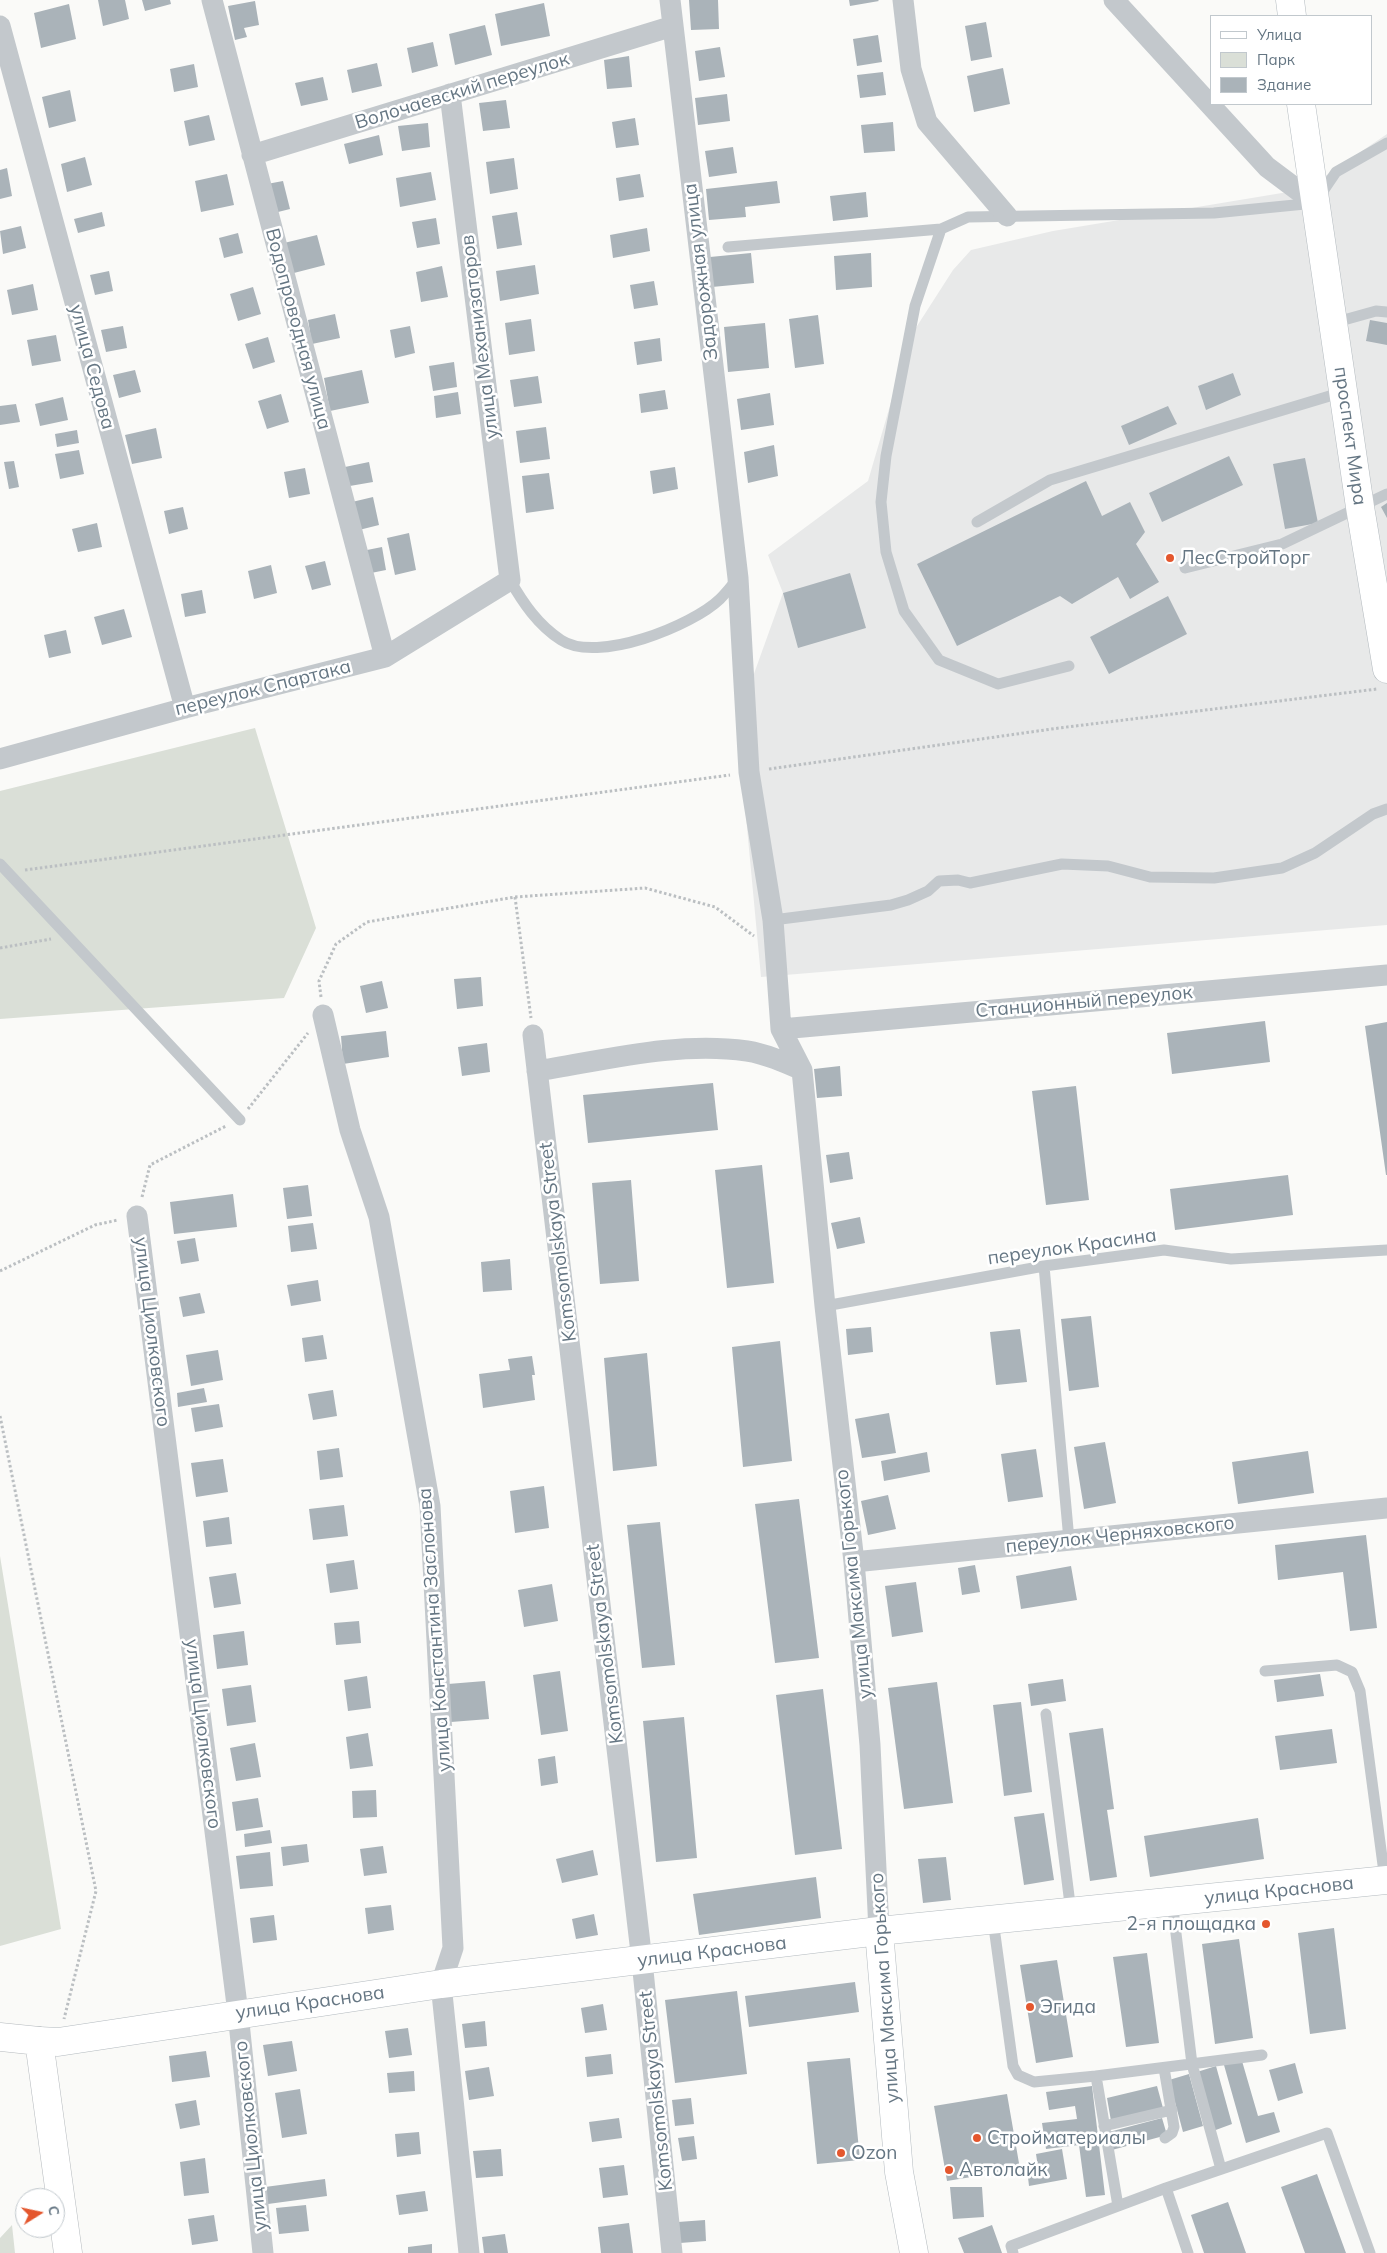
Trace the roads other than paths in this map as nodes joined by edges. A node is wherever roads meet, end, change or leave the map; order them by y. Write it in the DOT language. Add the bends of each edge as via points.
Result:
graph roads {
  1 [pos="212,0"];
  2 [pos="670,0"];
  3 [pos="903,0"];
  4 [pos="1114,0"];
  5 [pos="1290,0"];
  6 [pos="1292,15"];
  7 [pos="0,26"];
  8 [pos="673,26"];
  9 [pos="450,94"];
  10 [pos="1210,105"];
  11 [pos="1210,105"];
  12 [pos="1301,105"];
  13 [pos="1387,143"];
  14 [pos="252,155"];
  15 [pos="1315,202"];
  16 [pos="1007,216"];
  17 [pos="941,229"];
  18 [pos="728,247"];
  19 [pos="1387,312"];
  20 [pos="1332,323"];
  21 [pos="1343,392"];
  22 [pos="1387,494"];
  23 [pos="1360,507"];
  24 [pos="977,522"];
  25 [pos="1186,568"];
  26 [pos="738,578"];
  27 [pos="510,580"];
  28 [pos="385,658"];
  29 [pos="1070,666"];
  30 [pos="1387,669"];
  31 [pos="185,708"];
  32 [pos="0,759"];
  33 [pos="749,772"];
  34 [pos="1387,808"];
  35 [pos="4,868"];
  36 [pos="773,920"];
  37 [pos="1387,976"];
  38 [pos="323,1015"];
  39 [pos="780,1029"];
  40 [pos="533,1035"];
  41 [pos="802,1070"];
  42 [pos="537,1071"];
  43 [pos="240,1120"];
  44 [pos="137,1216"];
  45 [pos="1387,1250"];
  46 [pos="1044,1266"];
  47 [pos="825,1306"];
  48 [pos="1387,1508"];
  49 [pos="1069,1540"];
  50 [pos="854,1562"];
  51 [pos="1265,1671"];
  52 [pos="1046,1714"];
  53 [pos="1386,1880"];
  54 [pos="1172,1902"];
  55 [pos="1071,1912"];
  56 [pos="993,1920"];
  57 [pos="879,1931"];
  58 [pos="642,1961"];
  59 [pos="441,1984"];
  60 [pos="238,2013"];
  61 [pos="0,2037"];
  62 [pos="49,2041"];
  63 [pos="1262,2055"];
  64 [pos="1192,2064"];
  65 [pos="1164,2068"];
  66 [pos="1096,2076"];
  67 [pos="1172,2110"];
  68 [pos="1104,2126"];
  69 [pos="1165,2138"];
  70 [pos="1221,2169"];
  71 [pos="1166,2188"];
  72 [pos="1118,2206"];
  73 [pos="68,2253"];
  74 [pos="263,2253"];
  75 [pos="469,2253"];
  76 [pos="672,2253"];
  77 [pos="914,2253"];
  78 [pos="1012,2253"];
  79 [pos="1188,2253"];
  80 [pos="1370,2253"];
  1 -- 14 [label="street, Водопроводная улица"];
  2 -- 8 [label="street, Задорожная улица"];
  3 -- 16 [label="street" via="911,69 927,122"];
  4 -- 10 [label="street"];
  5 -- 6 [label="main road"];
  7 -- 31 [label="street, улица Седова"];
  8 -- 9 [label="street, Волочаевский переулок"];
  8 -- 26 [label="street, Задорожная улица"];
  9 -- 14 [label="street, Волочаевский переулок"];
  9 -- 27 [label="street, улица Механизаторов"];
  11 -- 15 [label="street" via="1267,167"];
  12 -- 15 [label="main road, проспект Мира"];
  13 -- 15 [label="lane" via="1336,172"];
  14 -- 28 [label="street, Водопроводная улица"];
  15 -- 16 [label="lane" via="1214,213"];
  15 -- 20 [label="main road, проспект Мира"];
  16 -- 17 [label="lane" via="968,217"];
  17 -- 18 [label="lane"];
  17 -- 29 [label="lane" via="915,306 886,456 881,502 886,552 904,611 939,660 998,684"];
  19 -- 20 [label="lane" via="1376,311"];
  20 -- 21 [label="main road, проспект Мира"];
  21 -- 23 [label="main road, проспект Мира"];
  21 -- 24 [label="lane" via="1050,480"];
  22 -- 23 [label="lane"];
  23 -- 25 [label="lane" via="1282,544"];
  23 -- 30 [label="main road, проспект Мира"];
  26 -- 27 [label="lane" via="719,600 672,628 634,642 581,648 562,641 526,608"];
  26 -- 33 [label="street, Задорожная улица"];
  27 -- 28 [label="street, переулок Спартака"];
  28 -- 31 [label="street, переулок Спартака"];
  31 -- 32 [label="street, переулок Спартака"];
  33 -- 36 [label="street, улица Максима Горького"];
  34 -- 36 [label="lane" via="1316,853 1282,868 1214,878 1150,877 1108,866 1062,864 970,883 958,880 939,882 928,891 891,905"];
  35 -- 43 [label="lane"];
  36 -- 39 [label="street, улица Максима Горького"];
  37 -- 39 [label="street, Станционный переулок"];
  38 -- 59 [label="street, улица Константина Заслонова" via="350,1130 379,1217 430,1506 453,1948"];
  39 -- 41 [label="street, улица Максима Горького"];
  40 -- 42 [label="street, Komsomolskaya Street"];
  41 -- 42 [label="street" via="749,1052 710,1048 664,1051"];
  41 -- 47 [label="street, улица Максима Горького"];
  42 -- 58 [label="street, Komsomolskaya Street"];
  44 -- 60 [label="street, улица Циолковского"];
  45 -- 46 [label="lane, переулок Красина" via="1231,1259 1164,1250"];
  46 -- 47 [label="lane, переулок Красина"];
  46 -- 49 [label="lane"];
  47 -- 50 [label="street, улица Максима Горького"];
  48 -- 49 [label="street, переулок Черняховского"];
  49 -- 50 [label="street, переулок Черняховского"];
  50 -- 57 [label="street, улица Максима Горького" via="870,1745"];
  51 -- 53 [label="lane" via="1338,1664 1352,1672 1360,1691"];
  52 -- 55 [label="lane"];
  53 -- 54 [label="main road, улица Краснова"];
  54 -- 55 [label="main road, улица Краснова"];
  54 -- 64 [label="lane"];
  55 -- 56 [label="main road, улица Краснова"];
  56 -- 57 [label="main road, улица Краснова"];
  56 -- 66 [label="lane" via="1013,2066 1018,2075 1034,2082"];
  57 -- 58 [label="main road, улица Краснова"];
  57 -- 77 [label="main road, улица Максима Горького" via="899,2172"];
  58 -- 59 [label="main road, улица Краснова"];
  58 -- 76 [label="street, Komsomolskaya Street"];
  59 -- 60 [label="main road, улица Краснова"];
  59 -- 75 [label="street, улица Константина Заслонова"];
  60 -- 62 [label="main road, улица Краснова"];
  60 -- 74 [label="street, улица Циолковского"];
  61 -- 62 [label="main road, улица Краснова"];
  62 -- 73 [label="main road"];
  63 -- 64 [label="lane"];
  64 -- 65 [label="lane"];
  64 -- 70 [label="lane"];
  65 -- 66 [label="lane"];
  65 -- 67 [label="lane"];
  66 -- 68 [label="lane"];
  67 -- 68 [label="lane"];
  67 -- 69 [label="lane" via="1174,2127 1172,2134"];
  68 -- 72 [label="lane"];
  70 -- 71 [label="lane"];
  70 -- 80 [label="lane" via="1327,2133"];
  71 -- 72 [label="lane"];
  71 -- 79 [label="lane"];
  72 -- 78 [label="lane" via="1011,2246"];
}
